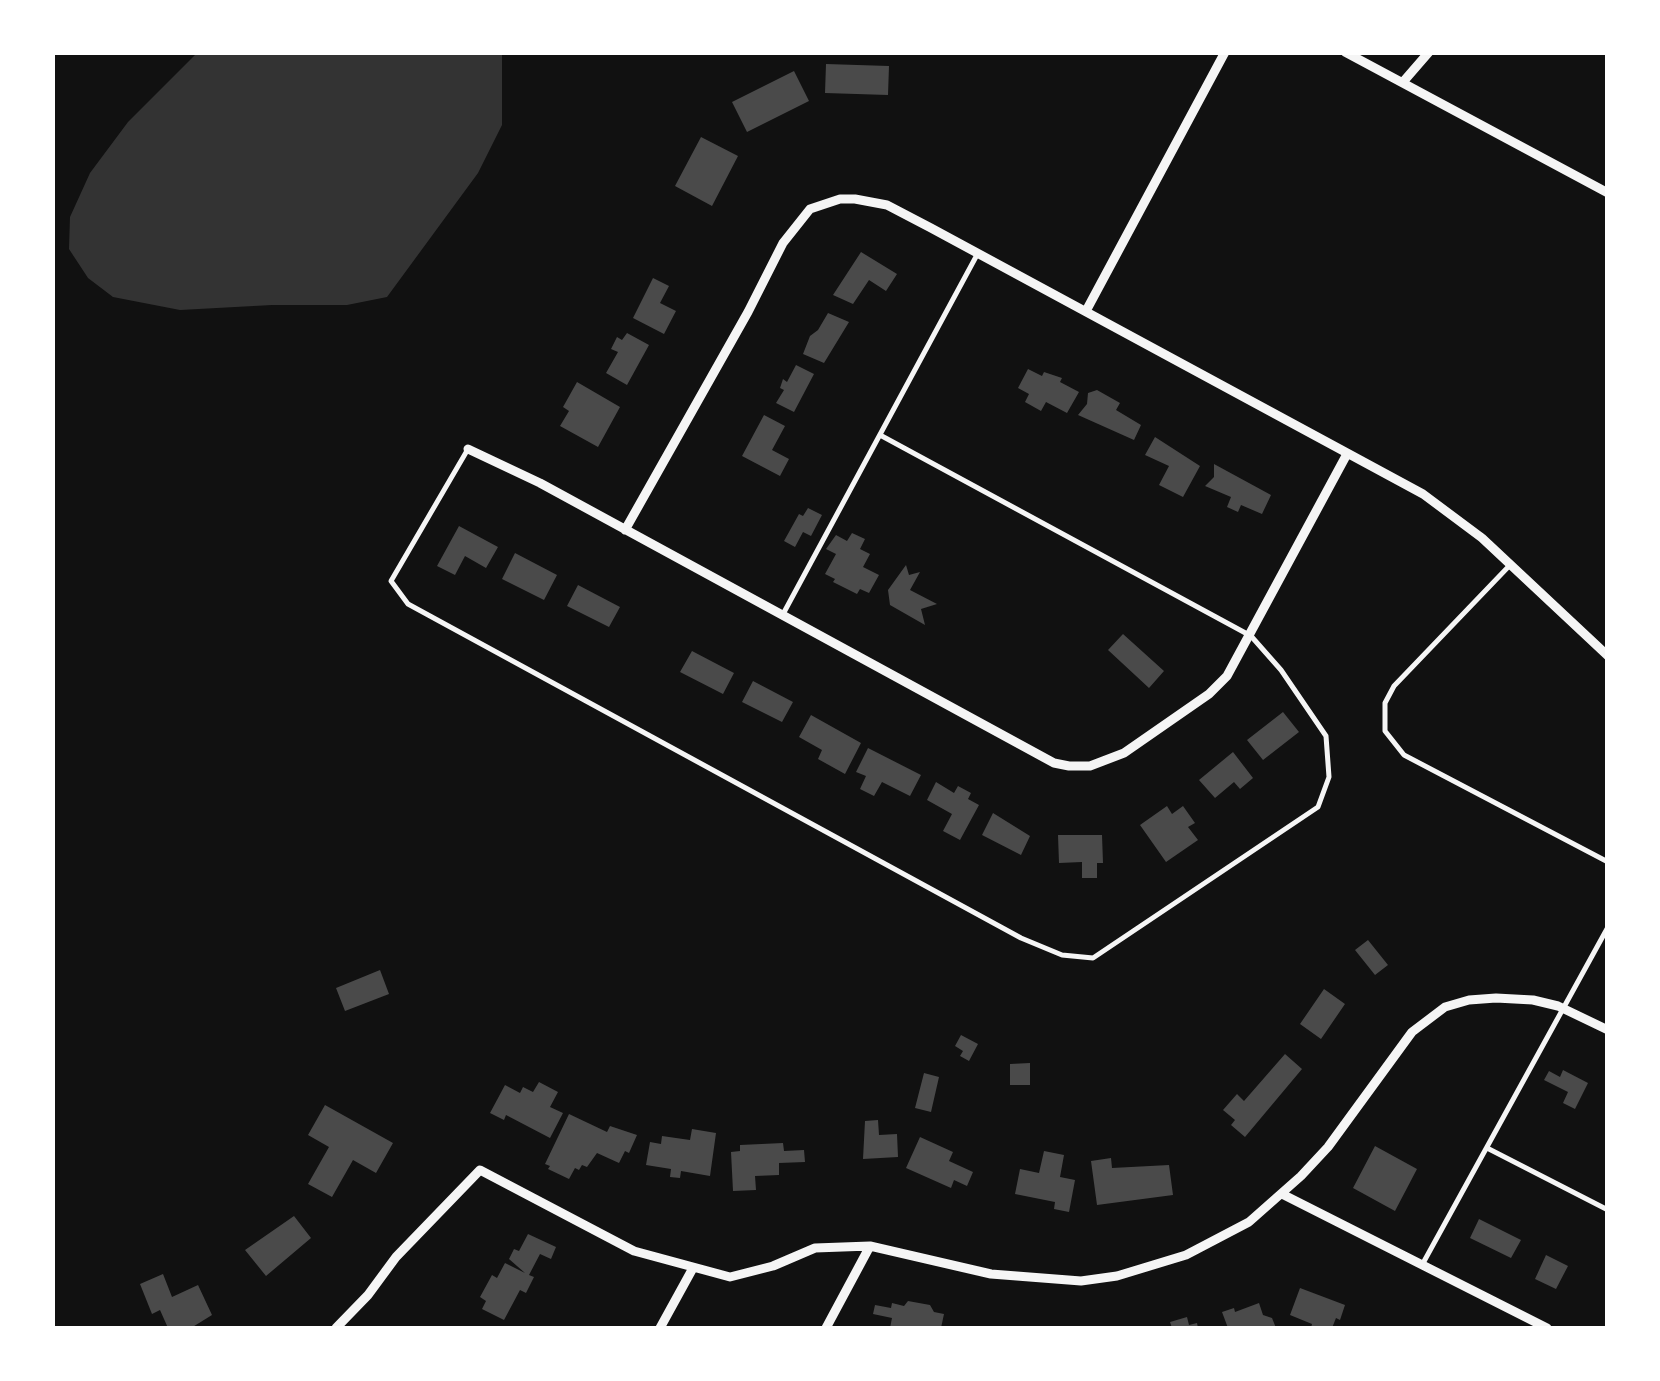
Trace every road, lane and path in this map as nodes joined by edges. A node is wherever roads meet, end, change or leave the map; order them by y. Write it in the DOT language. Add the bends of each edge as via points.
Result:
graph roads {
  1 [pos="1225,52"];
  2 [pos="1345,52"];
  3 [pos="1429,52"];
  4 [pos="1403,82"];
  5 [pos="1608,193"];
  6 [pos="978,253"];
  7 [pos="1086,312"];
  8 [pos="880,436"];
  9 [pos="468,448"];
  10 [pos="1347,454"];
  11 [pos="626,530"];
  12 [pos="1510,564"];
  13 [pos="782,616"];
  14 [pos="1250,636"];
  15 [pos="1608,656"];
  16 [pos="1608,862"];
  17 [pos="1608,928"];
  18 [pos="1563,1009"];
  19 [pos="1608,1030"];
  20 [pos="1486,1148"];
  21 [pos="1282,1194"];
  22 [pos="1608,1210"];
  23 [pos="870,1246"];
  24 [pos="1422,1265"];
  25 [pos="693,1268"];
  26 [pos="336,1328"];
  27 [pos="660,1328"];
  28 [pos="826,1328"];
  29 [pos="1547,1328"];
  1 -- 7 [label="street"];
  2 -- 4 [label="street"];
  3 -- 4 [label="street"];
  4 -- 5 [label="street"];
  6 -- 7 [label="street"];
  6 -- 8 [label="lane"];
  6 -- 11 [label="street" via="887,205 840,199 810,209 783,242"];
  7 -- 10 [label="street"];
  8 -- 13 [label="lane"];
  8 -- 14 [label="lane"];
  9 -- 11 [label="street"];
  9 -- 14 [label="lane" via="391,581 408,604 1062,955 1093,958 1318,807 1329,777 1326,736"];
  10 -- 12 [label="street" via="1422,494"];
  10 -- 14 [label="street"];
  11 -- 13 [label="street"];
  12 -- 15 [label="street"];
  12 -- 16 [label="lane" via="1394,686 1385,703 1384,731 1404,755"];
  13 -- 14 [label="street" via="1068,766 1124,753 1209,694"];
  17 -- 18 [label="lane"];
  18 -- 19 [label="street"];
  18 -- 20 [label="lane"];
  18 -- 21 [label="street" via="1496,998 1445,1007 1412,1032 1328,1146"];
  20 -- 22 [label="lane"];
  20 -- 24 [label="lane"];
  21 -- 23 [label="street" via="1249,1222 1186,1254 1082,1281 954,1268"];
  21 -- 24 [label="street"];
  23 -- 25 [label="street" via="815,1248 730,1277"];
  23 -- 28 [label="street"];
  24 -- 29 [label="street"];
  25 -- 26 [label="street" via="634,1251 480,1170"];
  25 -- 27 [label="street"];
}
